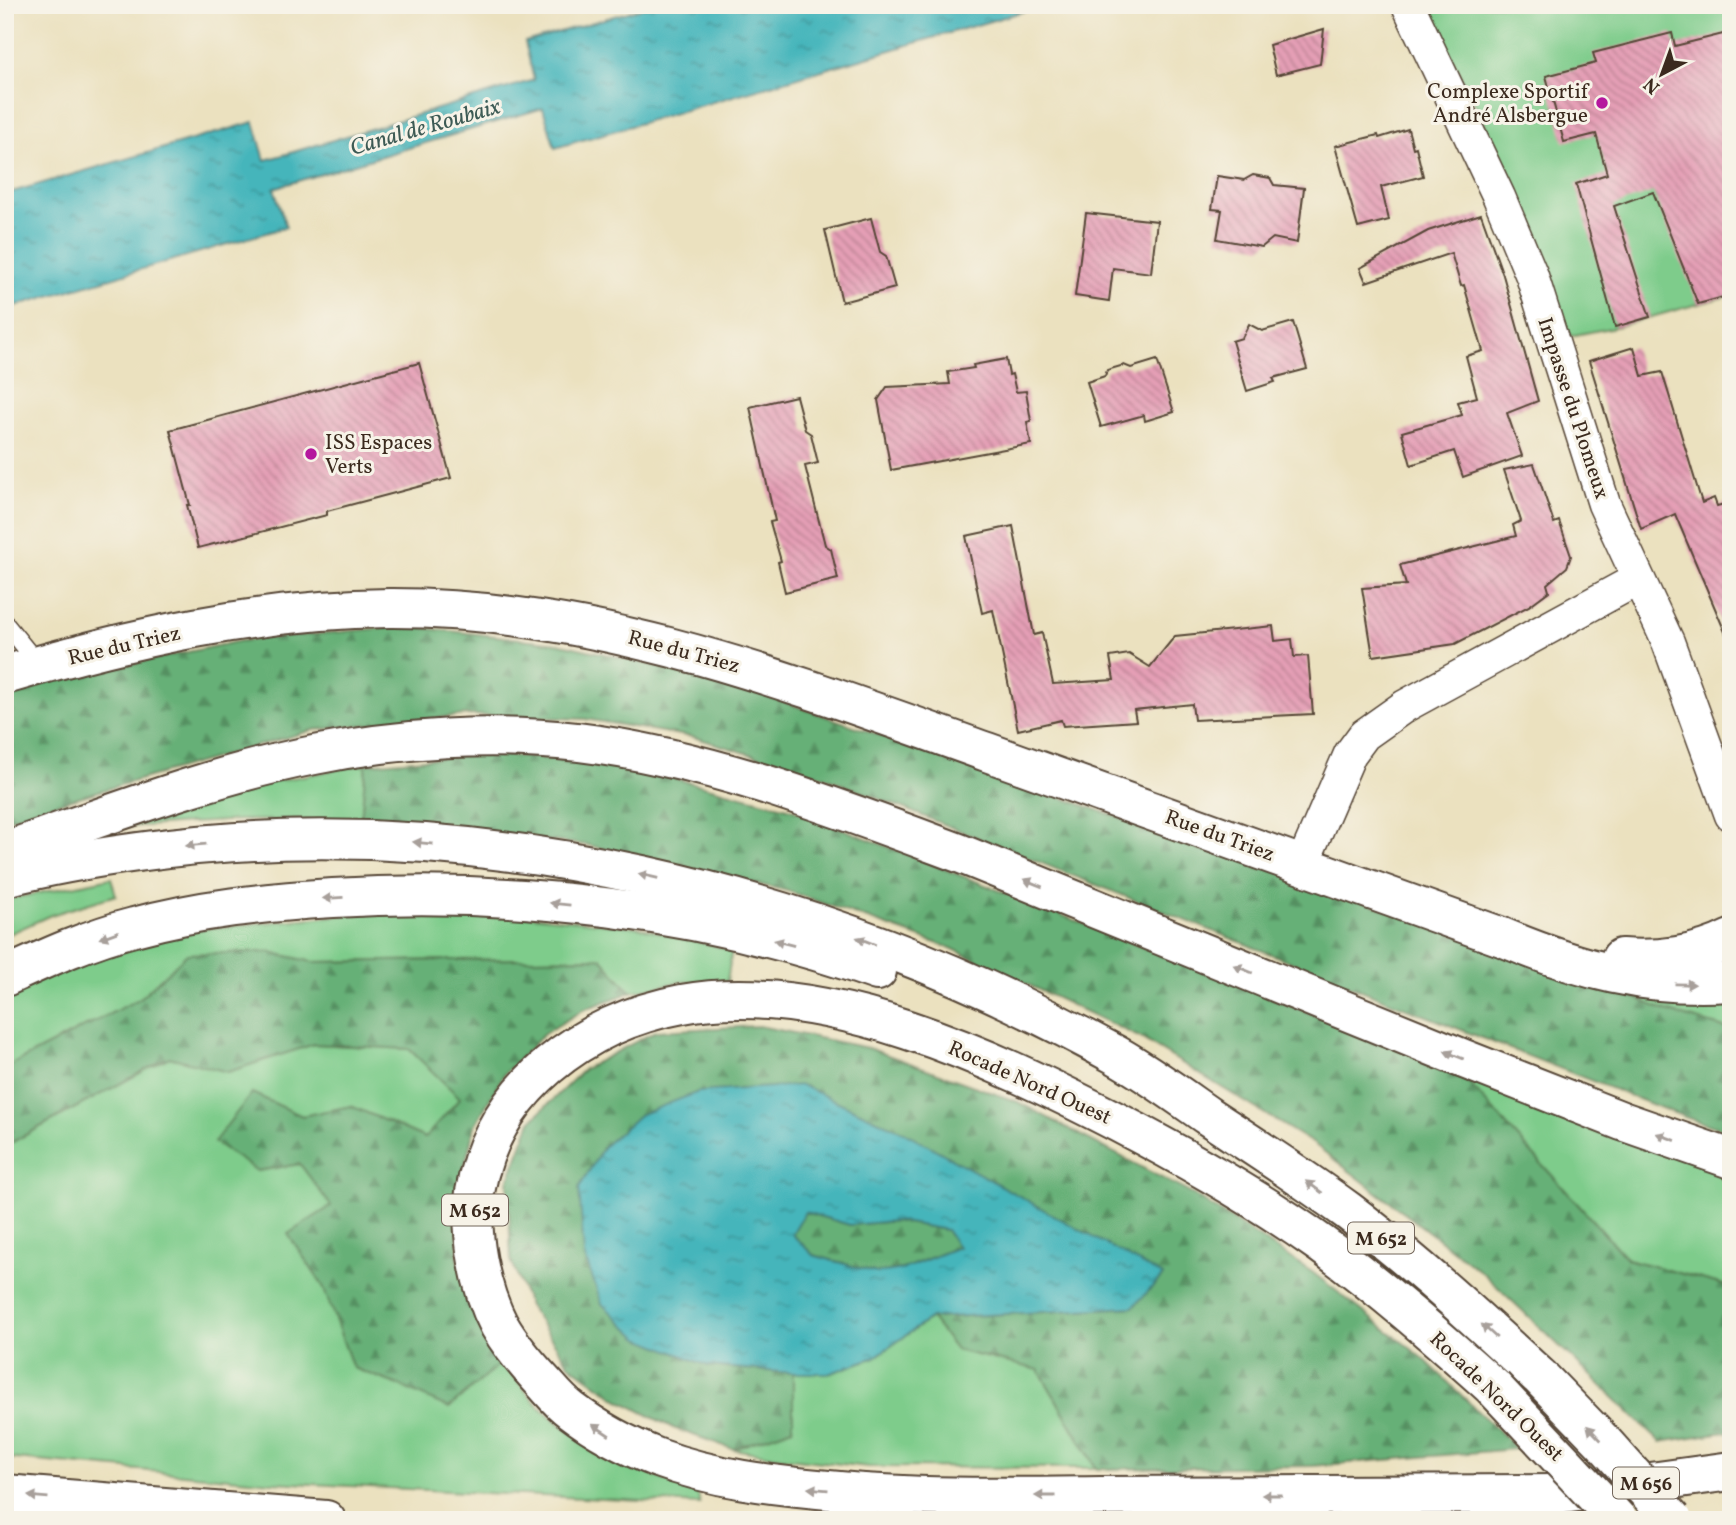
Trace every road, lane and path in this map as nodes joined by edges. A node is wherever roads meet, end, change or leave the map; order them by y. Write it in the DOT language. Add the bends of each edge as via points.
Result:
graph roads {
  1 [pos="1408,5"];
  2 [pos="1638,579"];
  3 [pos="5,622"];
  4 [pos="22,670"];
  5 [pos="1731,815"];
  6 [pos="5,852"];
  7 [pos="1302,865"];
  8 [pos="5,877"];
  9 [pos="1502,937"];
  10 [pos="1731,940"];
  11 [pos="5,977"];
  12 [pos="1731,982"];
  13 [pos="1209,1116"];
  14 [pos="1731,1159"];
  15 [pos="1731,1471"];
  16 [pos="5,1494"];
  17 [pos="1561,1494"];
  18 [pos="326,1520"];
  19 [pos="1289,1520"];
  20 [pos="1618,1520"];
  21 [pos="1673,1520"];
  1 -- 2 [label="street, Impasse du Plomeux" via="1532,276 1604,504"];
  2 -- 5 [label="street, Impasse du Plomeux" via="1672,651"];
  2 -- 7 [label="street, Rue du Triez" via="1405,706 1364,735 1350,754"];
  3 -- 4 [label="lane, Rue du Triez"];
  4 -- 7 [label="main road, Rue du Triez" via="217,624 344,610 455,611 576,625 789,681"];
  14 -- 6 [label="main road, one-way" via="1464,1059 873,821 736,776 620,748 576,742 458,739 315,755 245,771"];
  7 -- 9 [label="main road, Rue du Triez"];
  13 -- 8 [label="main road, one-way" via="1107,1051 925,965 795,915 638,874 452,846 303,838 177,846"];
  9 -- 10 [label="main road" via="1632,959 1691,953"];
  9 -- 12 [label="main road, Rue du Triez, one-way" via="1558,960 1607,973 1681,984"];
  13 -- 11 [label="main road, M 652, one-way" via="1068,1049 912,984 784,943 655,914 400,894 273,902 131,927"];
  21 -- 13 [label="main road, Rocade Nord Ouest / M 652, one-way, bridge" via="1540,1377 1400,1252"];
  15 -- 17 [label="main road, M 656"];
  18 -- 16 [label="main road, one-way"];
  17 -- 19 [label="main road, M 656"];
  17 -- 20 [label="main road, Rocade Nord Ouest / M 652, one-way, bridge" via="900,1495 769,1485 703,1473 611,1437 566,1408 530,1367 498,1324 484,1284 474,1236 475,1192 492,1138 514,1101 550,1062 591,1034 635,1015 686,1003 751,998 813,1006 894,1026 971,1052 1078,1102 1236,1188 1318,1242 1408,1312 1493,1387"];
}
